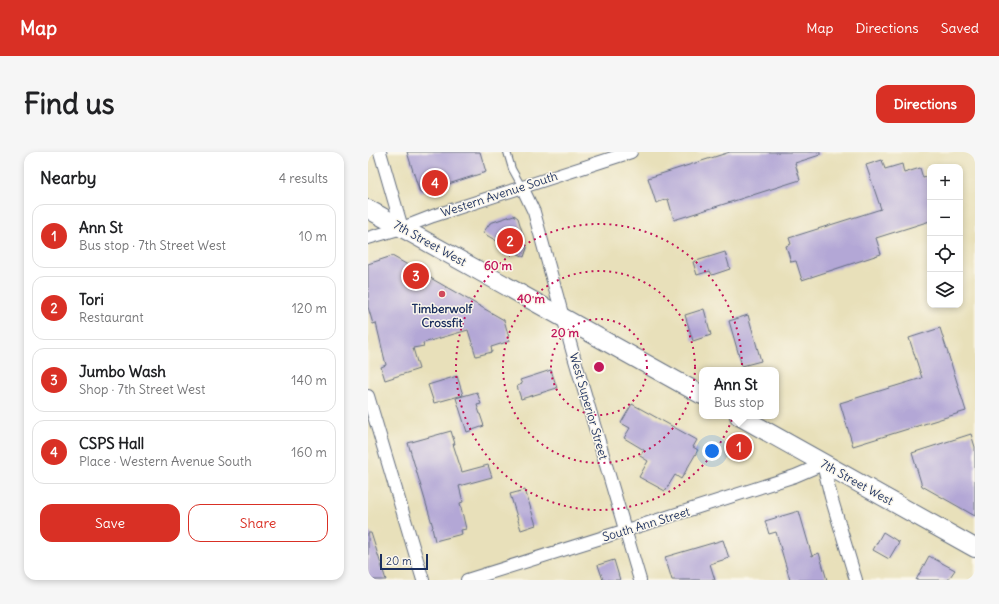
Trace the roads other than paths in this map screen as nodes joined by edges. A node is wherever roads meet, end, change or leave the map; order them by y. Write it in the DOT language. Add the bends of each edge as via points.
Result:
graph roads {
  1 [pos="380,152"];
  2 [pos="506,152"];
  3 [pos="631,152"];
  4 [pos="522,187"];
  5 [pos="368,208"];
  6 [pos="402,228"];
  7 [pos="368,238"];
  8 [pos="563,317"];
  9 [pos="699,393"];
  10 [pos="368,396"];
  11 [pos="744,419"];
  12 [pos="823,464"];
  13 [pos="625,530"];
  14 [pos="975,548"];
  15 [pos="423,580"];
  16 [pos="467,580"];
  17 [pos="640,580"];
  18 [pos="856,580"];
  1 -- 6 [label="street"];
  2 -- 4 [label="lane"];
  3 -- 4 [label="street, Western Avenue South"];
  4 -- 6 [label="street, Western Avenue South"];
  4 -- 8 [label="street, West Superior Street" via="532,207"];
  5 -- 6 [label="main road, 7th Street West"];
  6 -- 7 [label="street, Western Avenue South"];
  6 -- 8 [label="main road, 7th Street West"];
  8 -- 9 [label="main road, 7th Street West"];
  8 -- 13 [label="street, West Superior Street"];
  10 -- 15 [label="street"];
  11 -- 12 [label="main road, 7th Street West"];
  12 -- 13 [label="street, South Ann Street" via="795,476"];
  12 -- 14 [label="main road, 7th Street West"];
  12 -- 18 [label="street"];
  13 -- 16 [label="street, South Ann Street"];
  13 -- 17 [label="street, West Superior Street"];
}
